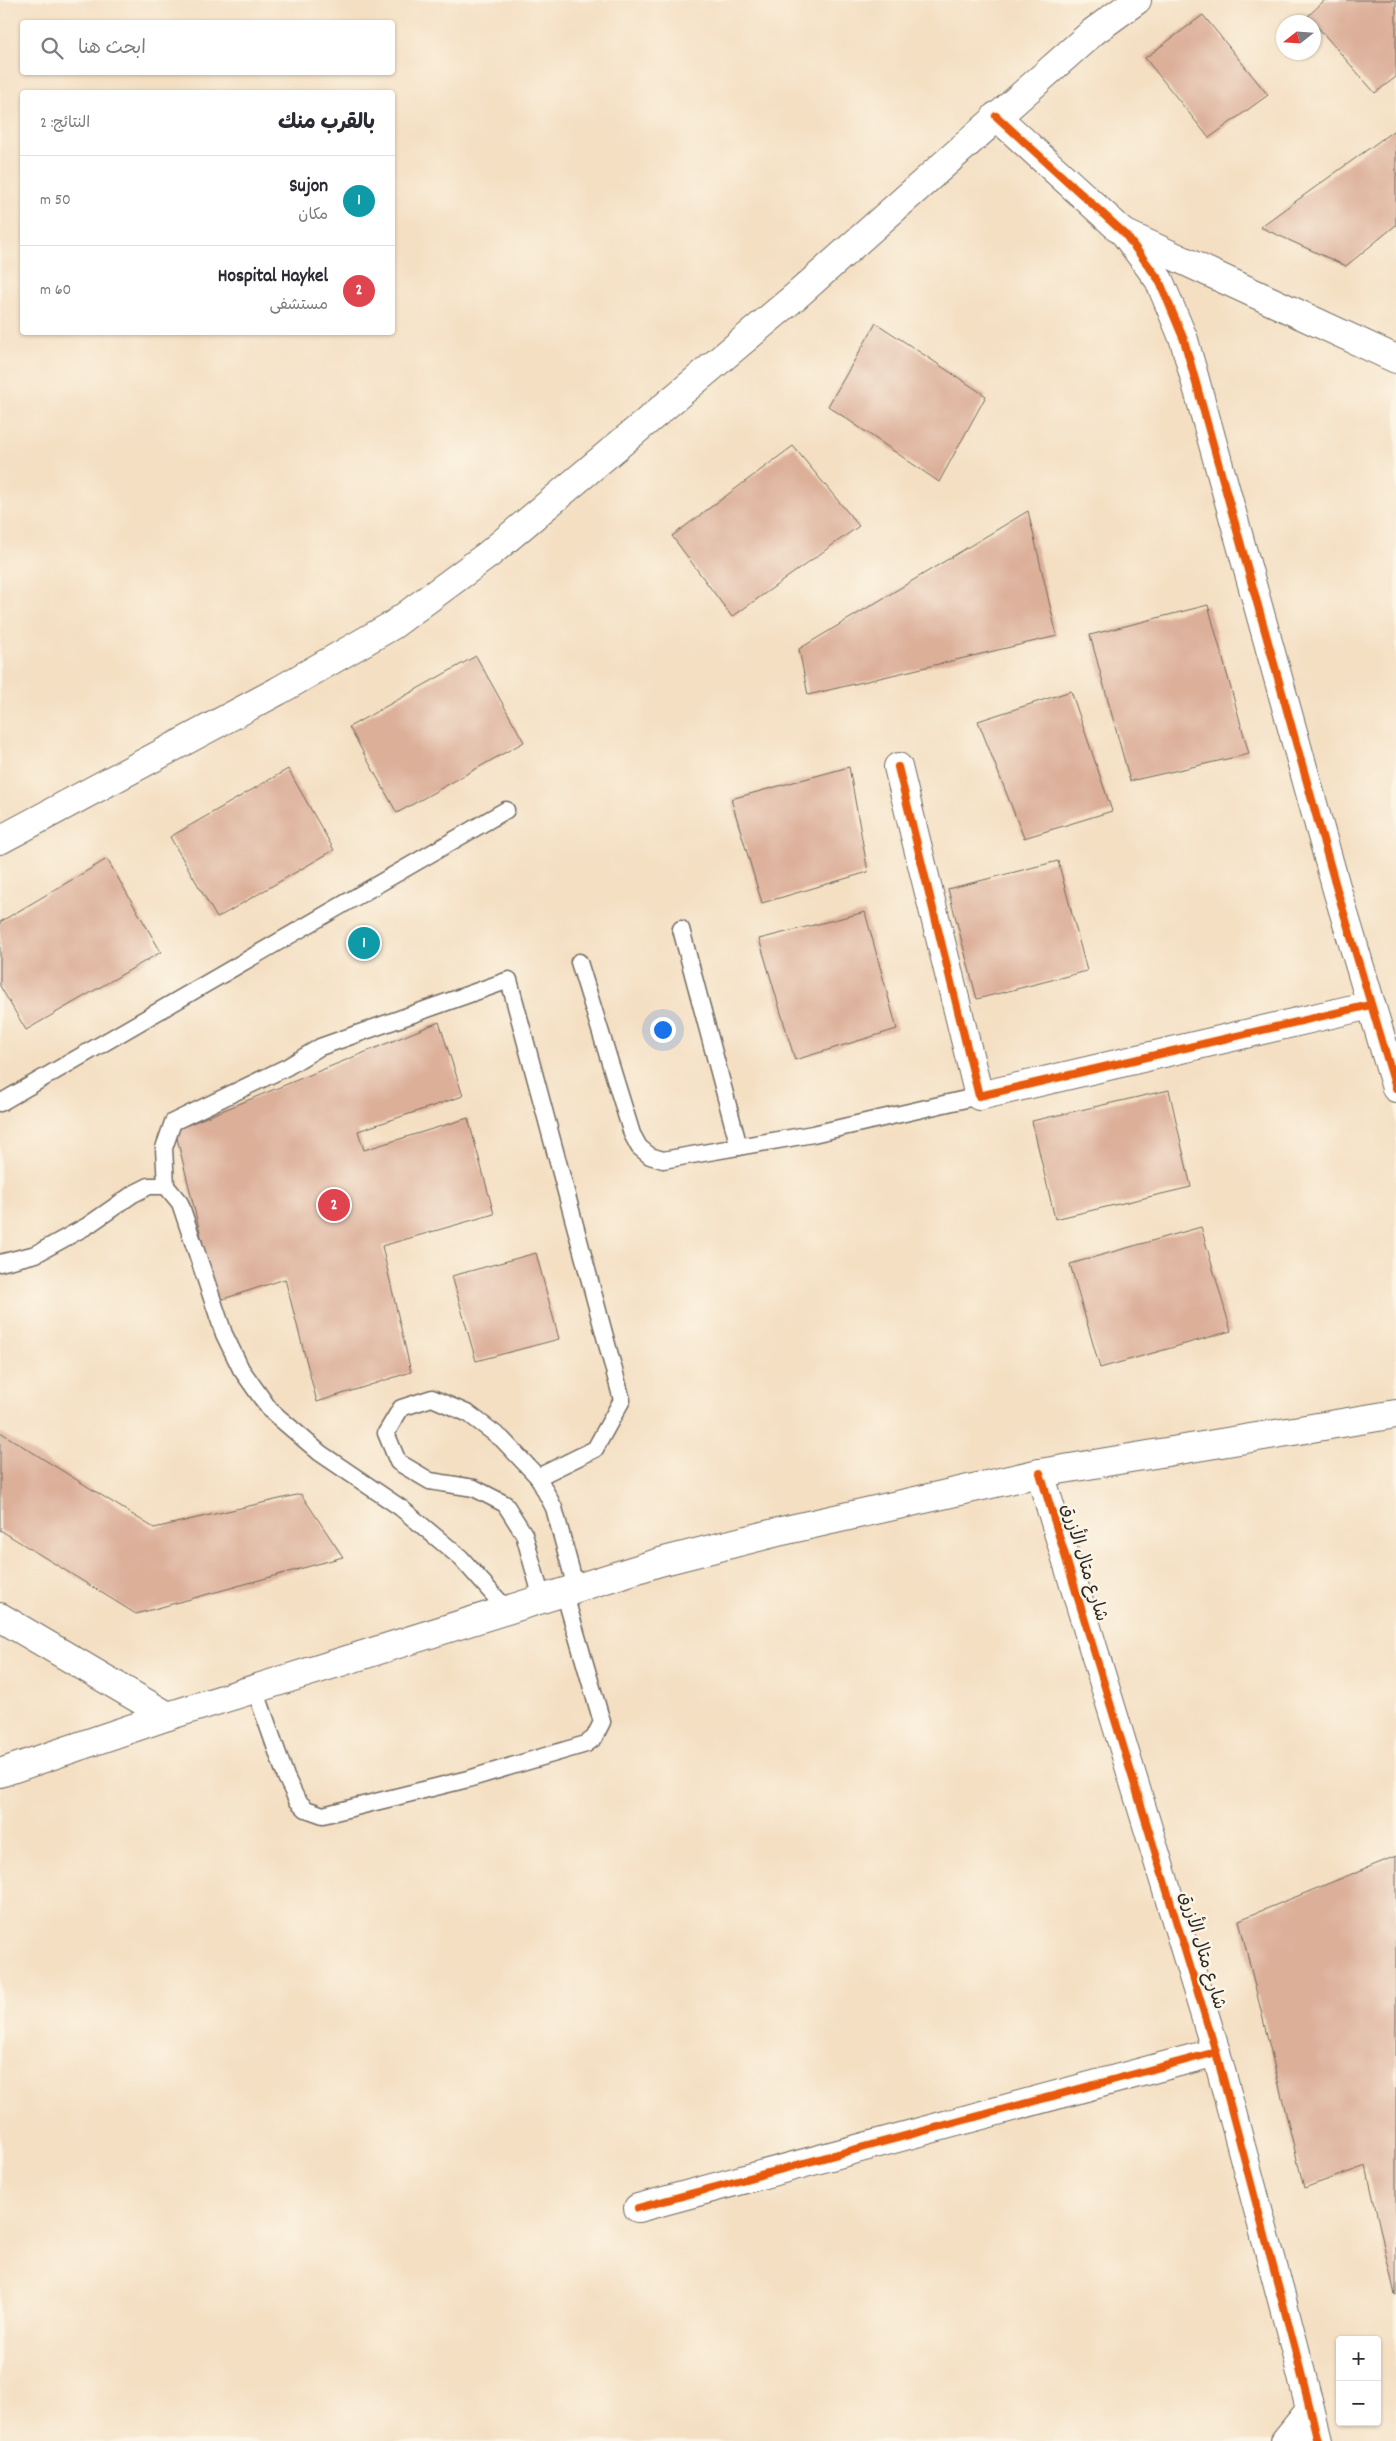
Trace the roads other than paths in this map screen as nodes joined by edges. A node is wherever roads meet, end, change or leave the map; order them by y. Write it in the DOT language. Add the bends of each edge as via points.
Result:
graph roads {
  1 [pos="1137,0"];
  2 [pos="996,116"];
  3 [pos="1125,234"];
  4 [pos="1396,359"];
  5 [pos="898,767"];
  6 [pos="506,810"];
  7 [pos="0,840"];
  8 [pos="681,929"];
  9 [pos="579,962"];
  10 [pos="1370,1005"];
  11 [pos="1396,1088"];
  12 [pos="979,1096"];
  13 [pos="0,1104"];
  14 [pos="739,1147"];
  15 [pos="166,1186"];
  16 [pos="0,1263"];
  17 [pos="1396,1414"];
  18 [pos="1040,1473"];
  19 [pos="538,1477"];
  20 [pos="561,1593"];
  21 [pos="507,1610"];
  22 [pos="0,1617"];
  23 [pos="255,1689"];
  24 [pos="168,1716"];
  25 [pos="0,1773"];
  26 [pos="1216,2052"];
  27 [pos="638,2208"];
  28 [pos="1310,2410"];
  29 [pos="1285,2441"];
  30 [pos="1318,2441"];
  1 -- 2 [label="street" via="1093,32"];
  2 -- 3 [label="street"];
  2 -- 7 [label="street" via="796,296 489,554 392,625"];
  3 -- 4 [label="street"];
  3 -- 10 [label="street" via="1159,280 1184,340"];
  5 -- 12 [label="street"];
  6 -- 13 [label="lane"];
  8 -- 14 [label="lane"];
  9 -- 14 [label="lane" via="625,1116 640,1147 650,1156 663,1160"];
  10 -- 11 [label="street"];
  10 -- 12 [label="street"];
  12 -- 14 [label="lane" via="813,1134"];
  15 -- 16 [label="lane" via="149,1186 36,1254"];
  15 -- 19 [label="lane" via="164,1148 173,1122 287,1067 320,1047 509,980 622,1400 595,1449"];
  15 -- 21 [label="lane" via="180,1202 224,1334 241,1369 270,1410 320,1453 401,1508 453,1551"];
  17 -- 18 [label="street"];
  18 -- 20 [label="street" via="782,1531 660,1562"];
  18 -- 26 [label="street, شارع متال الأزرق"];
  19 -- 20 [label="lane" via="554,1508"];
  19 -- 20 [label="lane" via="502,1439 469,1414 432,1398 401,1408 386,1433 398,1462 430,1481 474,1488 505,1504"];
  20 -- 21 [label="street"];
  20 -- 23 [label="lane" via="602,1722 594,1738 586,1744 468,1779 323,1815 306,1809 297,1800"];
  21 -- 23 [label="street"];
  22 -- 24 [label="street"];
  23 -- 24 [label="street"];
  24 -- 25 [label="street"];
  26 -- 27 [label="street"];
  26 -- 28 [label="street, شارع متال الأزرق"];
  28 -- 29 [label="street"];
  28 -- 30 [label="street, شارع متال الأزرق"];
}
